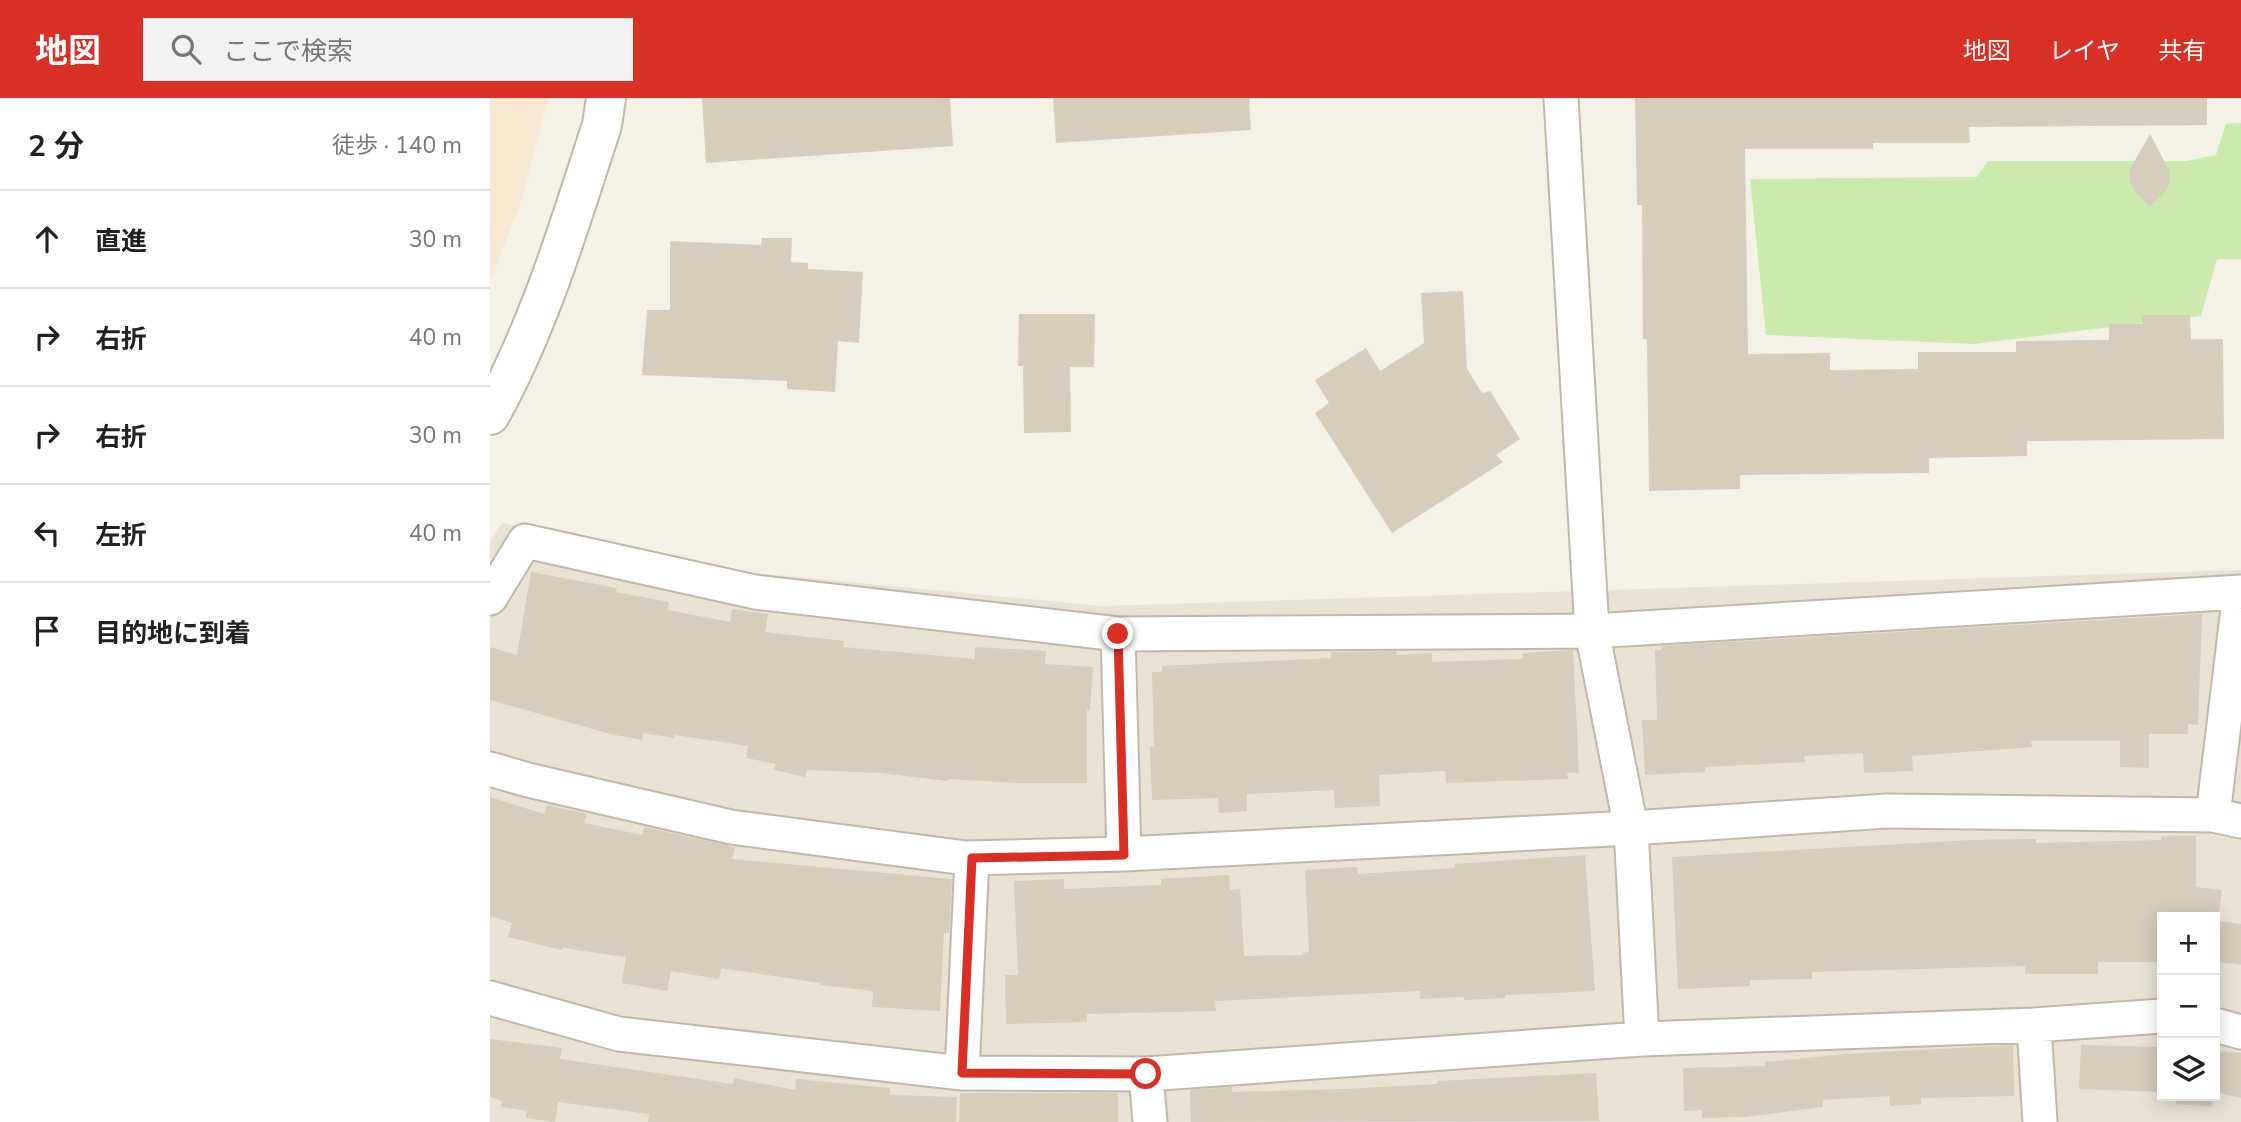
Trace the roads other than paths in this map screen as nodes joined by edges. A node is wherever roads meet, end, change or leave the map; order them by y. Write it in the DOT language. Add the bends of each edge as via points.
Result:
graph roads {
  1 [pos="606,98"];
  2 [pos="1561,98"];
  3 [pos="490,415"];
  4 [pos="2241,592"];
  5 [pos="490,598"];
  6 [pos="1592,631"];
  7 [pos="1118,634"];
  8 [pos="490,769"];
  9 [pos="2227,818"];
  10 [pos="1632,828"];
  11 [pos="1124,855"];
  12 [pos="972,858"];
  13 [pos="490,998"];
  14 [pos="2157,1016"];
  15 [pos="2034,1025"];
  16 [pos="2220,1026"];
  17 [pos="2241,1032"];
  18 [pos="1642,1039"];
  19 [pos="962,1073"];
  20 [pos="1146,1074"];
  21 [pos="1150,1122"];
  22 [pos="2040,1122"];
  1 -- 3 [label="street" via="602,125 546,287 510,379"];
  2 -- 6 [label="street"];
  4 -- 6 [label="street"];
  4 -- 9 [label="street"];
  5 -- 7 [label="street" via="525,541 755,592"];
  6 -- 7 [label="street"];
  6 -- 10 [label="street"];
  7 -- 11 [label="street"];
  8 -- 12 [label="street" via="732,827"];
  9 -- 10 [label="street" via="1887,811"];
  10 -- 11 [label="street"];
  10 -- 18 [label="street"];
  11 -- 12 [label="street"];
  12 -- 19 [label="street"];
  13 -- 19 [label="street" via="619,1034"];
  14 -- 15 [label="street"];
  15 -- 18 [label="street"];
  15 -- 22 [label="street"];
  16 -- 17 [label="street"];
  18 -- 20 [label="street"];
  19 -- 20 [label="street"];
  20 -- 21 [label="street"];
}
